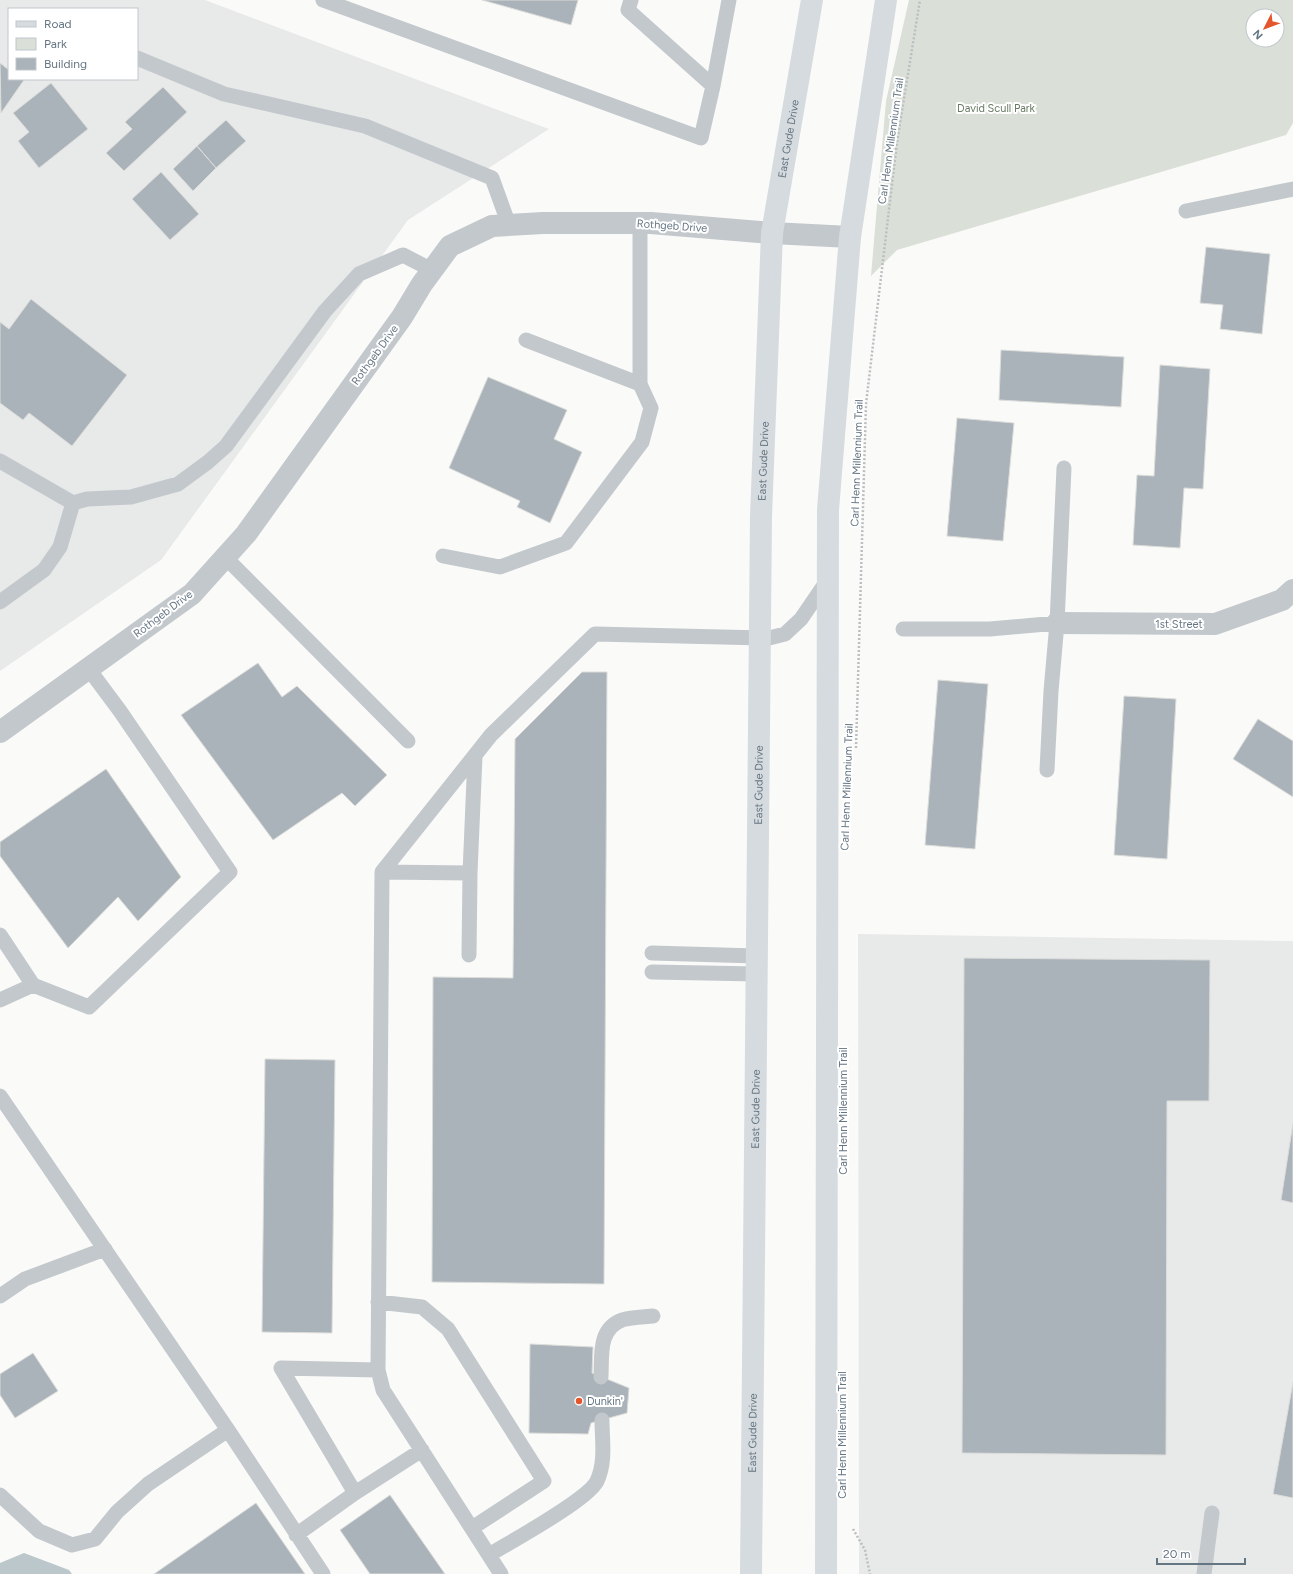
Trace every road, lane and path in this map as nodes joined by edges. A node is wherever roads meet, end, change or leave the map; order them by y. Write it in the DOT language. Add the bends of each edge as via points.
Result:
graph roads {
  1 [pos="323,0"];
  2 [pos="631,0"];
  3 [pos="729,0"];
  4 [pos="812,0"];
  5 [pos="886,0"];
  6 [pos="920,0"];
  7 [pos="138,58"];
  8 [pos="712,86"];
  9 [pos="1293,189"];
  10 [pos="1186,211"];
  11 [pos="640,223"];
  12 [pos="509,225"];
  13 [pos="772,233"];
  14 [pos="850,237"];
  15 [pos="432,270"];
  16 [pos="526,340"];
  17 [pos="640,384"];
  18 [pos="0,461"];
  19 [pos="1064,468"];
  20 [pos="73,503"];
  21 [pos="443,556"];
  22 [pos="225,557"];
  23 [pos="828,581"];
  24 [pos="1293,590"];
  25 [pos="0,602"];
  26 [pos="1057,624"];
  27 [pos="902,629"];
  28 [pos="760,639"];
  29 [pos="88,668"];
  30 [pos="0,732"];
  31 [pos="408,741"];
  32 [pos="856,752"];
  33 [pos="475,756"];
  34 [pos="1047,770"];
  35 [pos="382,872"];
  36 [pos="470,873"];
  37 [pos="0,935"];
  38 [pos="652,954"];
  39 [pos="469,955"];
  40 [pos="757,965"];
  41 [pos="652,972"];
  42 [pos="34,985"];
  43 [pos="0,1000"];
  44 [pos="0,1096"];
  45 [pos="105,1249"];
  46 [pos="0,1296"];
  47 [pos="378,1302"];
  48 [pos="653,1316"];
  49 [pos="378,1370"];
  50 [pos="601,1377"];
  51 [pos="602,1420"];
  52 [pos="228,1430"];
  53 [pos="422,1450"];
  54 [pos="356,1493"];
  55 [pos="0,1495"];
  56 [pos="1212,1513"];
  57 [pos="849,1523"];
  58 [pos="472,1528"];
  59 [pos="296,1535"];
  60 [pos="489,1555"];
  61 [pos="323,1574"];
  62 [pos="501,1574"];
  63 [pos="751,1574"];
  64 [pos="826,1574"];
  65 [pos="870,1574"];
  66 [pos="1204,1574"];
  1 -- 8 [label="lane" via="701,138"];
  2 -- 8 [label="lane" via="628,10"];
  3 -- 8 [label="lane"];
  4 -- 13 [label="main road, East Gude Drive"];
  5 -- 14 [label="main road"];
  6 -- 32 [label="path, Carl Henn Millennium Trail" via="897,142 866,404"];
  7 -- 12 [label="lane" via="224,94 364,126 492,178"];
  9 -- 10 [label="lane"];
  11 -- 12 [label="street, Rothgeb Drive"];
  11 -- 13 [label="street, Rothgeb Drive"];
  11 -- 17 [label="lane"];
  12 -- 15 [label="street, Rothgeb Drive" via="492,226 450,246"];
  13 -- 14 [label="street, Rothgeb Drive"];
  13 -- 28 [label="main road, East Gude Drive" via="761,516"];
  14 -- 23 [label="main road" via="828,510"];
  15 -- 20 [label="lane" via="403,255 359,274 325,310 226,446 178,484 131,497"];
  15 -- 22 [label="street, Rothgeb Drive" via="402,317 246,534"];
  16 -- 17 [label="lane"];
  17 -- 21 [label="lane" via="651,408 642,442 566,543 500,567"];
  18 -- 20 [label="lane"];
  19 -- 26 [label="lane"];
  20 -- 25 [label="lane" via="60,547 44,570"];
  22 -- 29 [label="street, Rothgeb Drive" via="192,594"];
  22 -- 31 [label="lane"];
  23 -- 28 [label="lane" via="802,619 785,634"];
  23 -- 64 [label="main road"];
  24 -- 26 [label="street, 1st Street" via="1282,600 1215,624"];
  26 -- 27 [label="lane" via="990,629"];
  26 -- 34 [label="lane"];
  28 -- 33 [label="lane" via="595,634 491,735"];
  28 -- 40 [label="main road, East Gude Drive"];
  29 -- 30 [label="street, Rothgeb Drive"];
  29 -- 42 [label="lane" via="230,872 89,1006"];
  33 -- 35 [label="lane"];
  33 -- 36 [label="lane"];
  35 -- 36 [label="lane"];
  35 -- 47 [label="lane"];
  36 -- 39 [label="lane"];
  37 -- 42 [label="lane"];
  38 -- 40 [label="lane"];
  40 -- 41 [label="lane"];
  40 -- 63 [label="main road, East Gude Drive"];
  42 -- 43 [label="lane"];
  44 -- 45 [label="lane"];
  45 -- 46 [label="lane" via="25,1279"];
  45 -- 52 [label="lane"];
  47 -- 49 [label="lane"];
  47 -- 58 [label="lane" via="422,1307 448,1329 544,1481"];
  48 -- 50 [label="lane" via="623,1320 610,1327 602,1340"];
  49 -- 53 [label="lane" via="383,1390"];
  49 -- 54 [label="lane" via="281,1368"];
  51 -- 60 [label="lane" via="602,1463 597,1482 578,1500"];
  52 -- 55 [label="lane" via="148,1484 117,1512 95,1539 72,1545 39,1531"];
  52 -- 59 [label="lane"];
  53 -- 54 [label="lane"];
  53 -- 58 [label="lane"];
  54 -- 59 [label="lane"];
  56 -- 66 [label="lane"];
  57 -- 65 [label="path" via="865,1550"];
  58 -- 60 [label="lane"];
  59 -- 61 [label="lane"];
  60 -- 62 [label="lane"];
}
